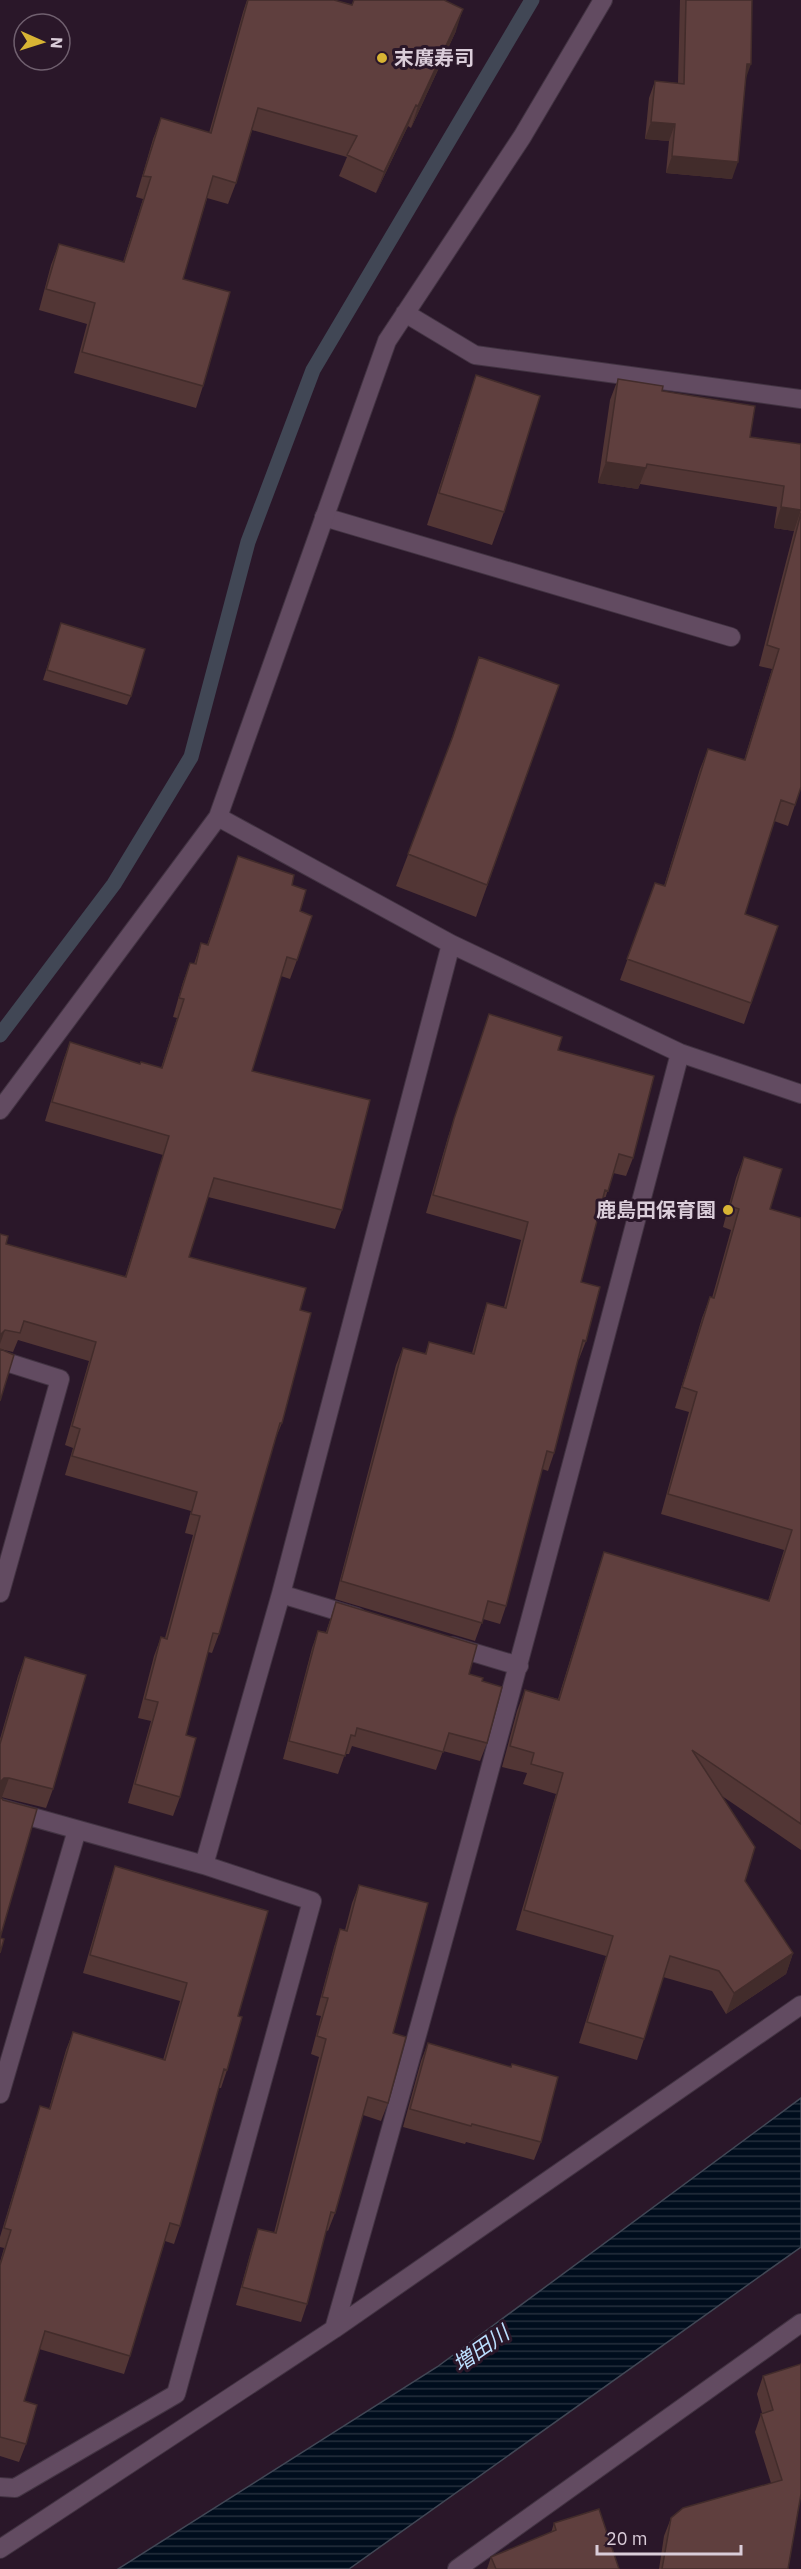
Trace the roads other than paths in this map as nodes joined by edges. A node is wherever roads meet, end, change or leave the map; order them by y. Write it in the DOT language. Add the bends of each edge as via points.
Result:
graph roads {
  1 [pos="603,0"];
  2 [pos="405,313"];
  3 [pos="801,399"];
  4 [pos="324,517"];
  5 [pos="731,637"];
  6 [pos="218,817"];
  7 [pos="451,944"];
  8 [pos="680,1053"];
  9 [pos="801,1094"];
  10 [pos="0,1110"];
  11 [pos="0,1360"];
  12 [pos="0,1593"];
  13 [pos="281,1594"];
  14 [pos="372,1622"];
  15 [pos="440,1642"];
  16 [pos="519,1666"];
  17 [pos="0,1808"];
  18 [pos="77,1830"];
  19 [pos="204,1865"];
  20 [pos="801,2005"];
  21 [pos="0,2094"];
  22 [pos="801,2323"];
  23 [pos="334,2329"];
  24 [pos="0,2487"];
  25 [pos="0,2549"];
  26 [pos="457,2569"];
  1 -- 2 [label="street" via="522,137"];
  2 -- 3 [label="street" via="475,355"];
  2 -- 4 [label="street" via="387,341"];
  4 -- 5 [label="street"];
  4 -- 6 [label="street"];
  6 -- 7 [label="street"];
  6 -- 10 [label="street"];
  7 -- 8 [label="street"];
  7 -- 13 [label="street"];
  8 -- 9 [label="street"];
  8 -- 16 [label="street"];
  11 -- 12 [label="street" via="60,1379"];
  13 -- 14 [label="street"];
  13 -- 19 [label="street"];
  15 -- 16 [label="street"];
  16 -- 23 [label="street"];
  17 -- 18 [label="street"];
  18 -- 19 [label="street"];
  18 -- 21 [label="street"];
  19 -- 24 [label="street" via="312,1901 176,2394 15,2488"];
  20 -- 23 [label="street"];
  22 -- 26 [label="street"];
  23 -- 25 [label="street"];
}
